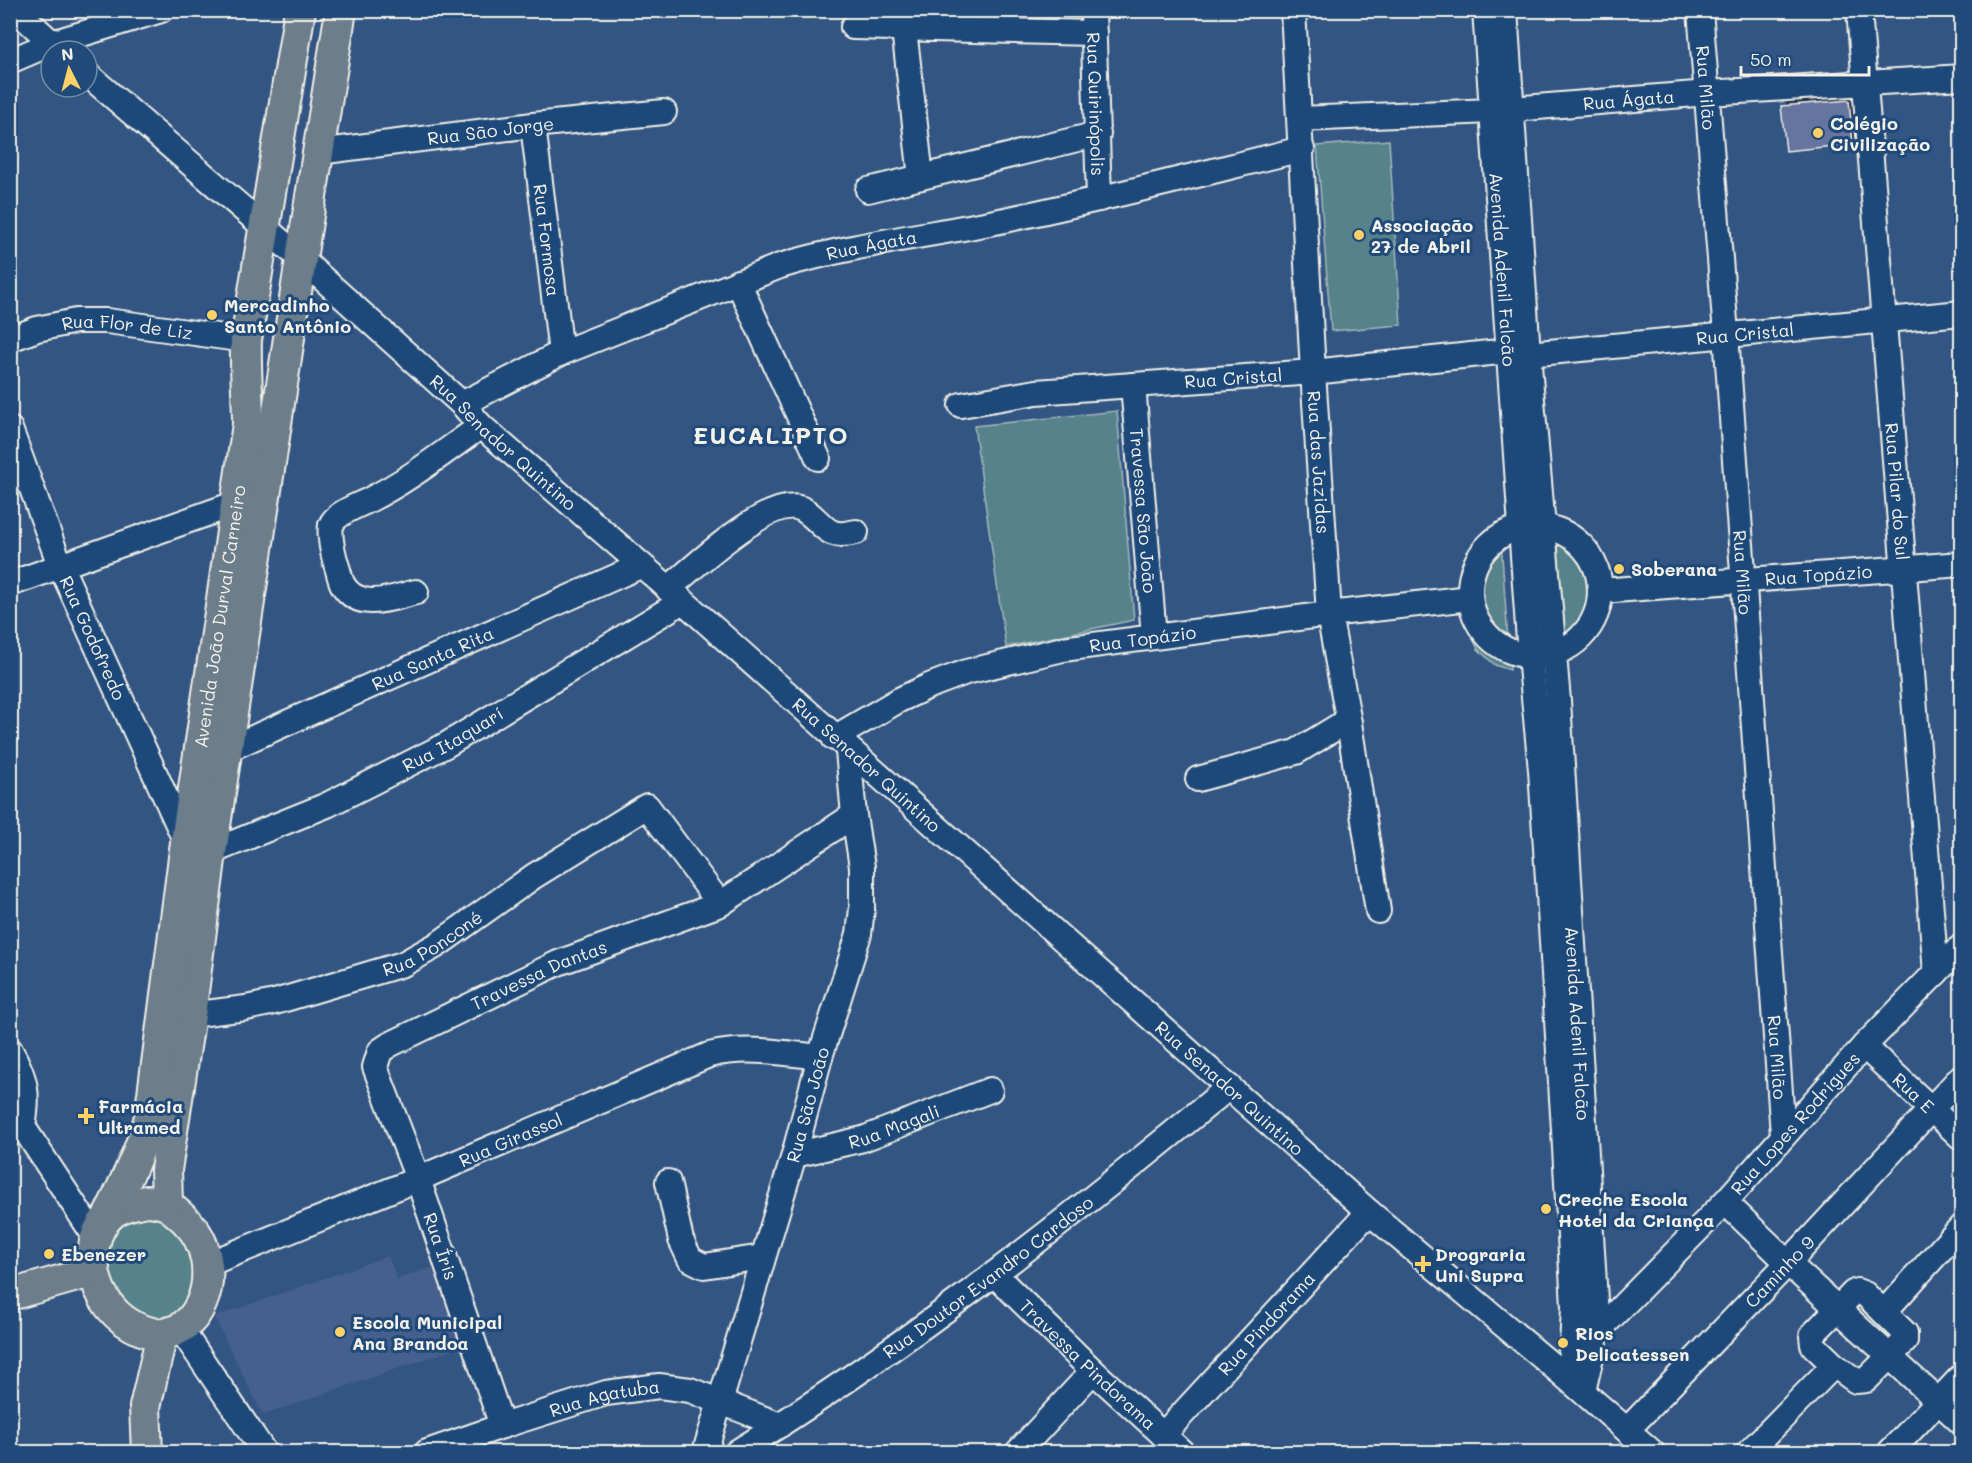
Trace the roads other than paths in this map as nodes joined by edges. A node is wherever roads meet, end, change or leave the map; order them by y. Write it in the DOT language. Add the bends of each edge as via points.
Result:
graph roads {
  1 [pos="16,10"];
  2 [pos="161,10"];
  3 [pos="300,10"];
  4 [pos="1293,10"];
  5 [pos="1700,10"];
  6 [pos="1859,10"];
  7 [pos="333,12"];
  8 [pos="1496,21"];
  9 [pos="1094,22"];
  10 [pos="853,27"];
  11 [pos="904,29"];
  12 [pos="47,39"];
  13 [pos="79,39"];
  14 [pos="39,52"];
  15 [pos="10,61"];
  16 [pos="1962,77"];
  17 [pos="99,84"];
  18 [pos="1865,84"];
  19 [pos="1708,93"];
  20 [pos="1502,110"];
  21 [pos="664,112"];
  22 [pos="1300,119"];
  23 [pos="533,125"];
  24 [pos="1098,135"];
  25 [pos="1302,149"];
  26 [pos="318,152"];
  27 [pos="921,177"];
  28 [pos="868,190"];
  29 [pos="1099,199"];
  30 [pos="264,228"];
  31 [pos="301,259"];
  32 [pos="738,282"];
  33 [pos="1962,313"];
  34 [pos="1883,321"];
  35 [pos="1726,334"];
  36 [pos="10,339"];
  37 [pos="246,340"];
  38 [pos="561,353"];
  39 [pos="1518,353"];
  40 [pos="1313,372"];
  41 [pos="1133,385"];
  42 [pos="462,404"];
  43 [pos="961,405"];
  44 [pos="481,426"];
  45 [pos="10,429"];
  46 [pos="818,458"];
  47 [pos="237,503"];
  48 [pos="1532,526"];
  49 [pos="856,532"];
  50 [pos="1962,564"];
  51 [pos="60,565"];
  52 [pos="640,566"];
  53 [pos="1905,569"];
  54 [pos="1743,581"];
  55 [pos="10,584"];
  56 [pos="1601,591"];
  57 [pos="416,592"];
  58 [pos="675,595"];
  59 [pos="1470,598"];
  60 [pos="1329,614"];
  61 [pos="1154,636"];
  62 [pos="1555,654"];
  63 [pos="1530,656"];
  64 [pos="1349,723"];
  65 [pos="841,744"];
  66 [pos="226,750"];
  67 [pos="1198,779"];
  68 [pos="1555,812"];
  69 [pos="854,815"];
  70 [pos="199,847"];
  71 [pos="720,904"];
  72 [pos="1378,911"];
  73 [pos="1962,946"];
  74 [pos="1936,973"];
  75 [pos="190,1015"];
  76 [pos="1863,1046"];
  77 [pos="10,1050"];
  78 [pos="820,1057"];
  79 [pos="375,1068"];
  80 [pos="1962,1076"];
  81 [pos="1229,1087"];
  82 [pos="990,1090"];
  83 [pos="1931,1110"];
  84 [pos="17,1117"];
  85 [pos="1575,1131"];
  86 [pos="1783,1135"];
  87 [pos="1962,1138"];
  88 [pos="794,1155"];
  89 [pos="418,1179"];
  90 [pos="668,1182"];
  91 [pos="1725,1202"];
  92 [pos="167,1204"];
  93 [pos="1369,1212"];
  94 [pos="1962,1226"];
  95 [pos="102,1227"];
  96 [pos="1692,1235"];
  97 [pos="762,1257"];
  98 [pos="1788,1263"];
  99 [pos="208,1264"];
  100 [pos="94,1271"];
  101 [pos="1594,1272"];
  102 [pos="995,1275"];
  103 [pos="10,1295"];
  104 [pos="1837,1306"];
  105 [pos="1884,1312"];
  106 [pos="171,1331"];
  107 [pos="1597,1332"];
  108 [pos="1572,1346"];
  109 [pos="1892,1358"];
  110 [pos="1831,1367"];
  111 [pos="1093,1371"];
  112 [pos="1962,1376"];
  113 [pos="1575,1385"];
  114 [pos="1938,1400"];
  115 [pos="721,1401"];
  116 [pos="1962,1422"];
  117 [pos="780,1425"];
  118 [pos="502,1426"];
  119 [pos="1627,1430"];
  120 [pos="1163,1436"];
  121 [pos="147,1452"];
  122 [pos="264,1452"];
  123 [pos="427,1452"];
  124 [pos="705,1452"];
  125 [pos="737,1452"];
  126 [pos="1018,1452"];
  127 [pos="1182,1452"];
  128 [pos="1652,1452"];
  129 [pos="1749,1452"];
  130 [pos="1890,1452"];
  1 -- 12 [label="street"];
  2 -- 13 [label="street"];
  3 -- 30 [label="main road, Avenida João Durval Carneiro"];
  4 -- 22 [label="street, Rua das Jazidas"];
  5 -- 19 [label="street, Rua Milão"];
  6 -- 18 [label="street, Rua Pilar do Sul"];
  7 -- 26 [label="main road, Avenida João Durval Carneiro"];
  8 -- 20 [label="street, Avenida Adenil Falcão"];
  9 -- 11 [label="street"];
  9 -- 24 [label="street, Rua Quirinópolis"];
  10 -- 11 [label="street"];
  11 -- 27 [label="street"];
  14 -- 15 [label="street"];
  16 -- 18 [label="street, Rua Ágata"];
  17 -- 30 [label="street, Rua Senador Quintino"];
  18 -- 19 [label="street, Rua Ágata"];
  18 -- 34 [label="street, Rua Pilar do Sul"];
  19 -- 20 [label="street, Rua Ágata"];
  19 -- 35 [label="street, Rua Milão"];
  20 -- 22 [label="street, Rua Ágata"];
  20 -- 39 [label="street, Avenida Adenil Falcão"];
  21 -- 23 [label="street, Rua São Jorge"];
  22 -- 25 [label="street, Rua das Jazidas"];
  23 -- 26 [label="street, Rua São Jorge"];
  23 -- 38 [label="street, Rua Formosa"];
  24 -- 27 [label="street"];
  24 -- 29 [label="street, Rua Quirinópolis"];
  25 -- 29 [label="street, Rua Ágata"];
  25 -- 40 [label="street, Rua das Jazidas"];
  26 -- 31 [label="main road, Avenida João Durval Carneiro"];
  27 -- 28 [label="street"];
  29 -- 32 [label="street, Rua Ágata" via="814,256"];
  30 -- 31 [label="street, Rua Senador Quintino"];
  30 -- 37 [label="main road, Avenida João Durval Carneiro"];
  31 -- 42 [label="street, Rua Senador Quintino"];
  31 -- 66 [label="main road, Avenida João Durval Carneiro"];
  32 -- 38 [label="street, Rua Ágata"];
  32 -- 46 [label="street"];
  33 -- 34 [label="street, Rua Cristal"];
  34 -- 35 [label="street, Rua Cristal"];
  34 -- 53 [label="street, Rua Pilar do Sul"];
  35 -- 39 [label="street, Rua Cristal"];
  35 -- 54 [label="street, Rua Milão"];
  36 -- 37 [label="street, Rua Flor de Liz" via="76,321 107,321"];
  37 -- 47 [label="main road, Avenida João Durval Carneiro" via="248,424"];
  38 -- 42 [label="street, Rua Ágata"];
  39 -- 40 [label="street, Rua Cristal"];
  39 -- 48 [label="street, Avenida Adenil Falcão"];
  40 -- 41 [label="street, Rua Cristal"];
  40 -- 60 [label="street, Rua das Jazidas"];
  41 -- 43 [label="street, Rua Cristal" via="1036,392"];
  41 -- 61 [label="street, Travessa São João"];
  42 -- 44 [label="street, Rua Senador Quintino"];
  44 -- 52 [label="street, Rua Senador Quintino"];
  44 -- 57 [label="street" via="396,486 345,512 331,525 334,558 342,584 352,595 361,600 382,601"];
  45 -- 51 [label="street, Rua Godofredo"];
  47 -- 51 [label="street"];
  47 -- 70 [label="main road, Avenida João Durval Carneiro"];
  48 -- 56 [label="street" via="1561,530 1578,540 1599,572"];
  48 -- 59 [label="street" via="1499,536 1482,553 1471,574"];
  48 -- 62 [label="street, Avenida Adenil Falcão"];
  48 -- 63 [label="street, Avenida Adenil Falcão"];
  49 -- 58 [label="street, Rua Itaquarí" via="837,535 803,509 775,509 736,533"];
  50 -- 53 [label="street, Rua Topázio"];
  51 -- 55 [label="street"];
  51 -- 70 [label="street, Rua Godofredo"];
  52 -- 58 [label="street, Rua Senador Quintino"];
  52 -- 66 [label="street, Rua Santa Rita"];
  53 -- 54 [label="street, Rua Topázio"];
  53 -- 74 [label="street, Rua Pilar do Sul"];
  54 -- 56 [label="street, Rua Topázio"];
  54 -- 86 [label="street, Rua Milão"];
  56 -- 62 [label="street" via="1600,605 1588,630"];
  58 -- 65 [label="street, Rua Senador Quintino"];
  58 -- 70 [label="street, Rua Itaquarí" via="446,745 327,805"];
  59 -- 60 [label="street, Rua Topázio"];
  59 -- 63 [label="street" via="1476,620 1489,638 1508,651"];
  60 -- 61 [label="street, Rua Topázio"];
  60 -- 64 [label="street, Rua das Jazidas"];
  61 -- 65 [label="street, Rua Topázio" via="1063,648 966,672 899,700"];
  62 -- 63 [label="street"];
  62 -- 68 [label="street, Avenida Adenil Falcão"];
  63 -- 68 [label="street, Avenida Adenil Falcão"];
  64 -- 67 [label="street" via="1296,752"];
  64 -- 72 [label="street, Rua das Jazidas"];
  65 -- 69 [label="street, Rua São João"];
  65 -- 81 [label="street, Rua Senador Quintino"];
  66 -- 70 [label="main road, Avenida João Durval Carneiro"];
  68 -- 85 [label="street, Avenida Adenil Falcão"];
  69 -- 71 [label="street, Travessa Dantas"];
  69 -- 78 [label="street, Rua São João" via="862,867 859,934"];
  70 -- 75 [label="main road, Avenida João Durval Carneiro"];
  70 -- 95 [label="main road, Avenida João Durval Carneiro" via="150,1117 131,1173"];
  71 -- 75 [label="street, Rua Ponconé" via="647,806 404,964 275,1002"];
  71 -- 79 [label="street, Travessa Dantas" via="558,963 389,1045 380,1051"];
  73 -- 74 [label="street, Rua Lopes Rodrigues"];
  74 -- 76 [label="street, Rua Lopes Rodrigues"];
  75 -- 92 [label="main road, Avenida João Durval Carneiro" via="166,1170"];
  76 -- 83 [label="street, Rua E"];
  76 -- 86 [label="street, Rua Lopes Rodrigues"];
  77 -- 84 [label="street" via="26,1086 27,1107"];
  78 -- 88 [label="street, Rua São João"];
  78 -- 89 [label="street, Rua Girassol" via="753,1050 709,1055"];
  79 -- 89 [label="street, Rua Íris"];
  80 -- 83 [label="street, Caminho 9"];
  81 -- 93 [label="street, Rua Senador Quintino"];
  81 -- 102 [label="street, Rua Doutor Evandro Cardoso"];
  82 -- 88 [label="street, Rua Magali" via="863,1139"];
  83 -- 87 [label="street, Rua E"];
  83 -- 98 [label="street, Caminho 9"];
  84 -- 95 [label="street"];
  85 -- 101 [label="street, Avenida Adenil Falcão"];
  85 -- 108 [label="street, Avenida Adenil Falcão"];
  86 -- 91 [label="street, Rua Lopes Rodrigues"];
  88 -- 97 [label="street, Rua São João"];
  89 -- 99 [label="street, Rua Girassol"];
  89 -- 118 [label="street, Rua Íris"];
  90 -- 97 [label="street" via="681,1240 690,1259 704,1266"];
  91 -- 96 [label="street, Rua Lopes Rodrigues"];
  91 -- 98 [label="street"];
  92 -- 95 [label="main road" via="127,1204"];
  92 -- 99 [label="main road" via="200,1241"];
  93 -- 113 [label="street, Rua Senador Quintino"];
  93 -- 120 [label="street, Rua Pindorama"];
  94 -- 105 [label="street"];
  95 -- 100 [label="main road" via="93,1252"];
  96 -- 101 [label="street" via="1619,1287 1608,1285"];
  96 -- 107 [label="street, Rua Lopes Rodrigues"];
  97 -- 115 [label="street, Rua São João"];
  98 -- 104 [label="street"];
  98 -- 119 [label="street, Caminho 9"];
  99 -- 106 [label="main road" via="207,1292 198,1312"];
  100 -- 103 [label="main road"];
  100 -- 106 [label="main road" via="99,1289 122,1320 142,1331"];
  101 -- 107 [label="street, Avenida Adenil Falcão"];
  102 -- 111 [label="street, Travessa Pindorama"];
  102 -- 117 [label="street, Rua Doutor Evandro Cardoso"];
  104 -- 105 [label="street" via="1857,1291"];
  104 -- 109 [label="street"];
  104 -- 110 [label="street" via="1812,1336 1813,1345"];
  105 -- 109 [label="street" via="1907,1336"];
  106 -- 121 [label="main road" via="145,1407"];
  106 -- 122 [label="street"];
  107 -- 108 [label="street, Rua Lopes Rodrigues"];
  107 -- 113 [label="street, Avenida Adenil Falcão"];
  108 -- 113 [label="street, Avenida Adenil Falcão"];
  109 -- 110 [label="street" via="1860,1381 1852,1381"];
  109 -- 114 [label="street"];
  110 -- 129 [label="street"];
  111 -- 120 [label="street, Travessa Pindorama"];
  111 -- 126 [label="street"];
  112 -- 114 [label="street"];
  113 -- 119 [label="street, Rua Senador Quintino"];
  114 -- 116 [label="street"];
  114 -- 130 [label="street"];
  115 -- 117 [label="street, Rua Agatuba"];
  115 -- 118 [label="street, Rua Agatuba" via="679,1388 633,1388 606,1392"];
  115 -- 124 [label="street, Rua São João"];
  117 -- 125 [label="street, Rua Doutor Evandro Cardoso"];
  118 -- 123 [label="street, Rua Agatuba"];
  119 -- 128 [label="street, Rua Senador Quintino"];
  120 -- 127 [label="street, Travessa Pindorama"];
}
